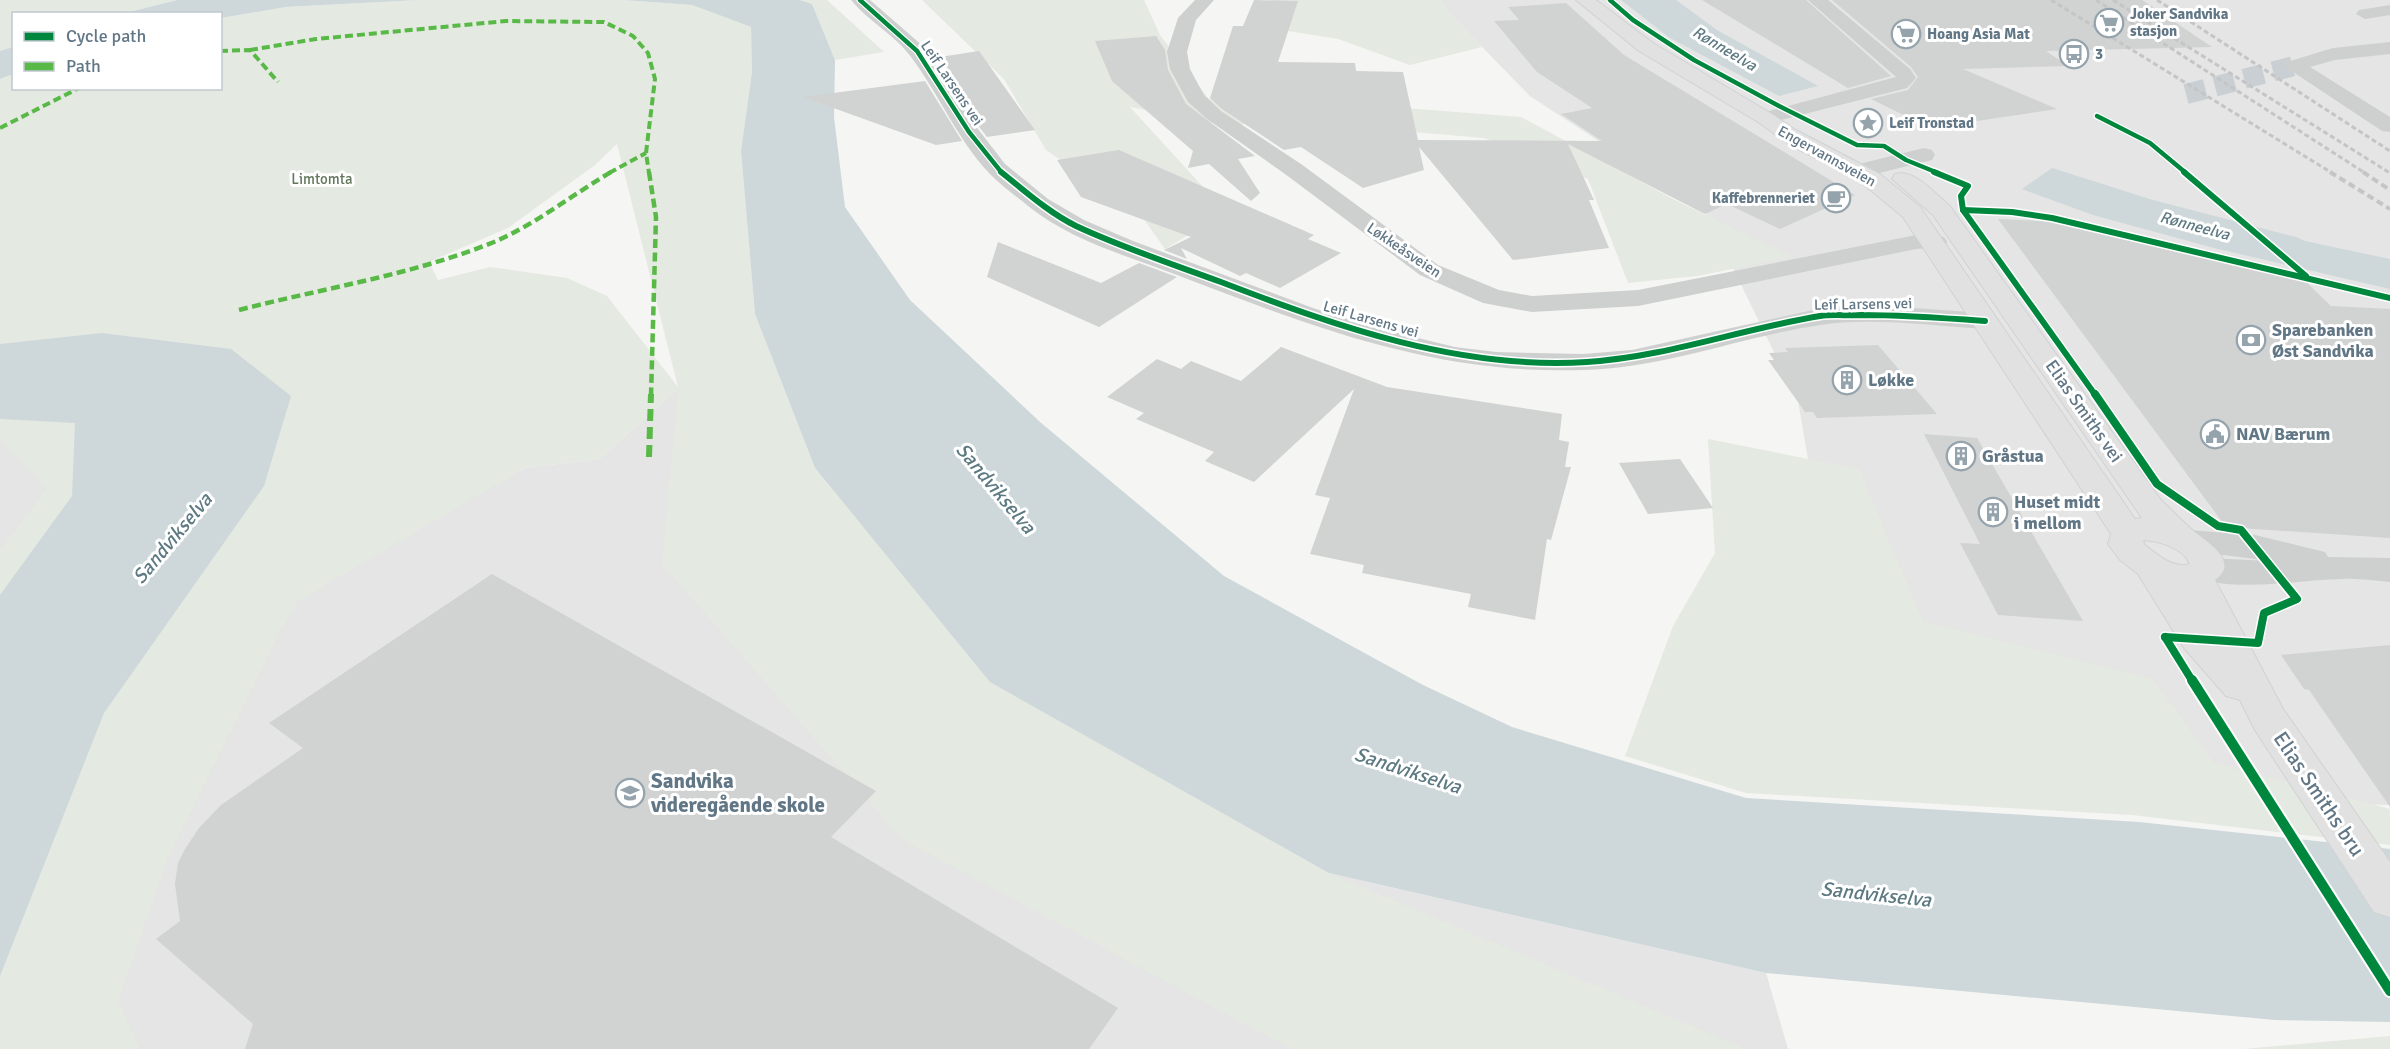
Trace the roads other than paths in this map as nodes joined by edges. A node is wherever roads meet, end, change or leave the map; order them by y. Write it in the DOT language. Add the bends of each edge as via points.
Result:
graph roads {
  1 [pos="860,0"];
  2 [pos="1205,0"];
  3 [pos="1585,0"];
  4 [pos="1817,0"];
  5 [pos="2390,10"];
  6 [pos="2365,14"];
  7 [pos="2390,48"];
  8 [pos="1765,118"];
  9 [pos="2390,126"];
  10 [pos="1924,155"];
  11 [pos="1882,165"];
  12 [pos="1860,171"];
  13 [pos="1935,242"];
  14 [pos="1957,277"];
  15 [pos="1995,284"];
  16 [pos="1985,321"];
  17 [pos="2128,534"];
  18 [pos="2182,538"];
  19 [pos="2344,567"];
  20 [pos="2151,568"];
  21 [pos="2390,570"];
  22 [pos="2200,573"];
  23 [pos="2269,719"];
  24 [pos="2390,898"];
  1 -- 16 [label="street, Leif Larsens vei" via="917,51 997,169 1040,204 1124,246 1364,333 1496,360 1583,362 1632,358 1822,316 1899,315"];
  2 -- 13 [label="street, Løkkeåsveien" via="1187,18 1177,52 1180,69 1195,98 1430,270 1492,297 1532,304 1638,298 1916,242"];
  3 -- 8 [label="main road, Engervannsveien" via="1646,47"];
  4 -- 8 [label="street" via="1906,78 1900,84"];
  5 -- 6 [label="street"];
  7 -- 9 [label="street" via="2333,54 2294,66"];
  8 -- 11 [label="main road, Engervannsveien" via="1793,124"];
  8 -- 12 [label="main road, Engervannsveien" via="1777,129"];
  10 -- 11 [label="street"];
  11 -- 12 [label="street"];
  11 -- 15 [label="main road, Engervannsveien" via="1941,210"];
  12 -- 13 [label="main road, Engervannsveien" via="1912,212"];
  13 -- 14 [label="main road, Engervannsveien"];
  14 -- 16 [label="main road, Elias Smiths vei"];
  15 -- 18 [label="main road, Elias Smiths vei" via="2150,507"];
  16 -- 17 [label="main road, Elias Smiths vei"];
  17 -- 18 [label="main road" via="2139,529 2157,530"];
  17 -- 20 [label="main road, Elias Smiths vei" via="2125,544"];
  18 -- 19 [label="street" via="2255,546"];
  18 -- 22 [label="main road, Elias Smiths vei" via="2207,561"];
  19 -- 21 [label="street"];
  19 -- 22 [label="street" via="2274,573"];
  20 -- 22 [label="main road" via="2166,574"];
  20 -- 23 [label="main road" via="2197,639"];
  22 -- 23 [label="main road"];
  23 -- 24 [label="main road, Elias Smiths bru"];
}
